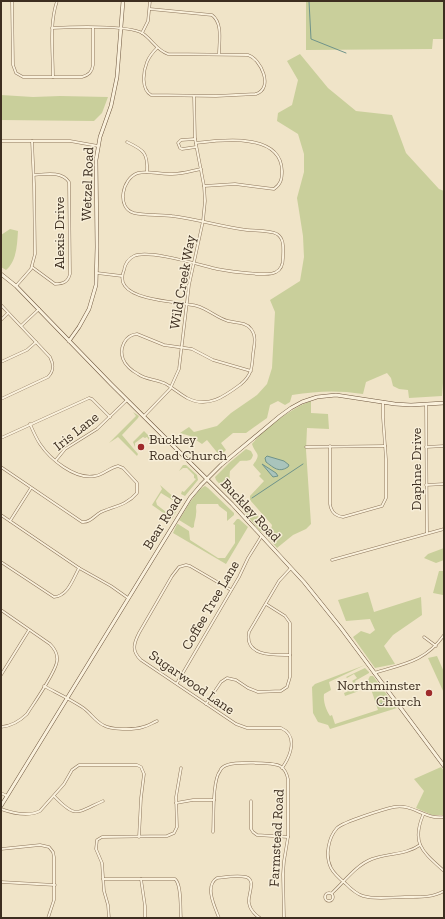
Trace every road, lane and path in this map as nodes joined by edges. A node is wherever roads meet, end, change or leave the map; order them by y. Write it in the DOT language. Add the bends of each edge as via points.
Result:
graph roads {
  1 [pos="12,1"];
  2 [pos="57,1"];
  3 [pos="123,1"];
  4 [pos="150,1"];
  5 [pos="150,9"];
  6 [pos="52,28"];
  7 [pos="93,28"];
  8 [pos="122,29"];
  9 [pos="142,33"];
  10 [pos="157,48"];
  11 [pos="219,54"];
  12 [pos="53,77"];
  13 [pos="194,96"];
  14 [pos="195,140"];
  15 [pos="1,141"];
  16 [pos="32,141"];
  17 [pos="127,142"];
  18 [pos="196,143"];
  19 [pos="98,146"];
  20 [pos="196,147"];
  21 [pos="201,169"];
  22 [pos="147,172"];
  23 [pos="34,175"];
  24 [pos="204,186"];
  25 [pos="203,221"];
  26 [pos="194,263"];
  27 [pos="32,267"];
  28 [pos="97,273"];
  29 [pos="1,274"];
  30 [pos="122,276"];
  31 [pos="16,286"];
  32 [pos="186,304"];
  33 [pos="1,305"];
  34 [pos="39,309"];
  35 [pos="8,313"];
  36 [pos="1,320"];
  37 [pos="22,326"];
  38 [pos="69,341"];
  39 [pos="36,342"];
  40 [pos="182,348"];
  41 [pos="1,362"];
  42 [pos="251,371"];
  43 [pos="171,387"];
  44 [pos="1,400"];
  45 [pos="127,400"];
  46 [pos="383,402"];
  47 [pos="444,403"];
  48 [pos="426,404"];
  49 [pos="144,416"];
  50 [pos="110,417"];
  51 [pos="30,424"];
  52 [pos="1,438"];
  53 [pos="306,446"];
  54 [pos="330,446"];
  55 [pos="385,446"];
  56 [pos="444,446"];
  57 [pos="426,448"];
  58 [pos="56,460"];
  59 [pos="1,467"];
  60 [pos="207,479"];
  61 [pos="444,484"];
  62 [pos="426,485"];
  63 [pos="32,488"];
  64 [pos="1,515"];
  65 [pos="10,521"];
  66 [pos="444,529"];
  67 [pos="426,533"];
  68 [pos="261,537"];
  69 [pos="332,560"];
  70 [pos="1,562"];
  71 [pos="79,568"];
  72 [pos="291,568"];
  73 [pos="231,590"];
  74 [pos="128,598"];
  75 [pos="266,604"];
  76 [pos="1,610"];
  77 [pos="29,630"];
  78 [pos="444,635"];
  79 [pos="424,637"];
  80 [pos="440,641"];
  81 [pos="444,643"];
  82 [pos="436,646"];
  83 [pos="290,655"];
  84 [pos="374,673"];
  85 [pos="1,675"];
  86 [pos="176,684"];
  87 [pos="44,686"];
  88 [pos="67,698"];
  89 [pos="206,704"];
  90 [pos="157,721"];
  91 [pos="1,728"];
  92 [pos="444,766"];
  93 [pos="181,768"];
  94 [pos="282,768"];
  95 [pos="1,793"];
  96 [pos="7,796"];
  97 [pos="54,796"];
  98 [pos="214,800"];
  99 [pos="103,801"];
  100 [pos="251,801"];
  101 [pos="176,803"];
  102 [pos="1,807"];
  103 [pos="424,814"];
  104 [pos="444,817"];
  105 [pos="213,832"];
  106 [pos="139,837"];
  107 [pos="288,837"];
  108 [pos="420,845"];
  109 [pos="1,849"];
  110 [pos="444,871"];
  111 [pos="103,879"];
  112 [pos="141,879"];
  113 [pos="1,882"];
  114 [pos="344,882"];
  115 [pos="55,885"];
  116 [pos="444,891"];
  117 [pos="332,894"];
  118 [pos="48,918"];
  119 [pos="109,918"];
  120 [pos="145,918"];
  121 [pos="181,918"];
  122 [pos="219,918"];
  123 [pos="260,918"];
  124 [pos="284,918"];
  1 -- 12 [label="street" via="16,73 23,77"];
  2 -- 6 [label="street"];
  3 -- 8 [label="street, Wetzel Road"];
  4 -- 5 [label="street"];
  5 -- 9 [label="street"];
  5 -- 11 [label="street" via="212,15 219,25"];
  6 -- 7 [label="street"];
  6 -- 12 [label="street"];
  7 -- 8 [label="street"];
  7 -- 12 [label="street" via="93,65 90,74 82,77"];
  8 -- 9 [label="street"];
  8 -- 19 [label="street, Wetzel Road" via="116,89"];
  9 -- 10 [label="street"];
  10 -- 11 [label="street" via="168,54"];
  10 -- 13 [label="street" via="147,62 144,85 147,92 154,96"];
  11 -- 13 [label="street" via="240,54 254,58 265,78 263,90 256,94"];
  13 -- 14 [label="street, Wild Creek Way"];
  14 -- 18 [label="street, Wild Creek Way"];
  14 -- 20 [label="street" via="181,140 178,144 182,149"];
  15 -- 16 [label="street"];
  16 -- 19 [label="street" via="70,141"];
  16 -- 23 [label="street"];
  17 -- 22 [label="street" via="145,153 148,162"];
  18 -- 20 [label="street, Wild Creek Way"];
  18 -- 24 [label="street" via="232,140 255,143 277,155 282,165 282,179 274,189 235,184"];
  19 -- 28 [label="street, Wetzel Road"];
  20 -- 21 [label="street, Wild Creek Way"];
  21 -- 22 [label="street" via="170,175"];
  21 -- 24 [label="street, Wild Creek Way"];
  22 -- 25 [label="street" via="131,176 126,183 123,196 127,209 134,213"];
  23 -- 27 [label="street" via="35,254"];
  23 -- 27 [label="street, Alexis Drive" via="59,175 69,182 70,274 65,282 55,284"];
  24 -- 25 [label="street, Wild Creek Way"];
  25 -- 26 [label="street, Wild Creek Way"];
  25 -- 26 [label="street" via="277,234 283,244 282,266 271,274 219,269"];
  26 -- 30 [label="street" via="139,255 126,263"];
  26 -- 32 [label="street, Wild Creek Way"];
  27 -- 31 [label="street"];
  28 -- 30 [label="street"];
  28 -- 38 [label="street, Wetzel Road" via="89,308"];
  29 -- 31 [label="street, Buckley Road"];
  30 -- 32 [label="street" via="124,286 129,290 154,299"];
  31 -- 34 [label="street, Buckley Road"];
  32 -- 40 [label="street, Wild Creek Way"];
  32 -- 42 [label="street" via="202,308 229,322 245,324 252,330 254,338"];
  33 -- 35 [label="street"];
  34 -- 37 [label="street"];
  34 -- 38 [label="street, Buckley Road"];
  35 -- 36 [label="street"];
  35 -- 37 [label="street"];
  37 -- 39 [label="street"];
  38 -- 45 [label="street, Buckley Road"];
  39 -- 41 [label="street" via="27,350"];
  39 -- 44 [label="street" via="50,357 53,365 52,374"];
  40 -- 42 [label="street"];
  40 -- 43 [label="street, Wild Creek Way" via="179,369"];
  40 -- 43 [label="street" via="164,345 137,334 127,337 123,345 122,357 128,366 140,376 159,380"];
  42 -- 43 [label="street" via="246,380 228,394 210,402 192,400"];
  43 -- 49 [label="street, Wild Creek Way"];
  45 -- 49 [label="street, Buckley Road"];
  45 -- 50 [label="street, Iris Lane"];
  46 -- 48 [label="street, Bear Road"];
  46 -- 55 [label="street"];
  46 -- 60 [label="street, Bear Road" via="336,395 302,402 280,416 220,465"];
  47 -- 48 [label="street, Bear Road"];
  48 -- 57 [label="street, Daphne Drive"];
  49 -- 60 [label="street, Buckley Road"];
  50 -- 51 [label="street" via="89,398"];
  50 -- 58 [label="street, Iris Lane" via="93,432 65,449"];
  51 -- 52 [label="street"];
  51 -- 58 [label="street" via="41,446"];
  53 -- 54 [label="street"];
  54 -- 55 [label="street"];
  54 -- 55 [label="street" via="330,508 336,515 343,517 382,506 386,498"];
  56 -- 57 [label="street"];
  57 -- 62 [label="street, Daphne Drive"];
  58 -- 63 [label="street" via="76,474 88,477 102,474 118,466 137,483 137,493 128,502 85,522 78,520"];
  59 -- 63 [label="street"];
  60 -- 68 [label="street, Buckley Road"];
  60 -- 74 [label="street, Bear Road" via="190,498"];
  61 -- 62 [label="street"];
  62 -- 67 [label="street, Daphne Drive"];
  63 -- 65 [label="street"];
  64 -- 65 [label="street"];
  65 -- 71 [label="street"];
  66 -- 67 [label="street"];
  67 -- 69 [label="street"];
  68 -- 72 [label="street, Buckley Road"];
  68 -- 73 [label="street, Coffee Tree Lane"];
  70 -- 71 [label="street" via="54,597 65,593"];
  71 -- 74 [label="street"];
  72 -- 75 [label="street" via="279,581"];
  72 -- 84 [label="street, Buckley Road"];
  73 -- 86 [label="street, Coffee Tree Lane"];
  73 -- 86 [label="street, Sugarwood Lane" via="190,566 182,566 175,572 147,618 135,641 136,655"];
  74 -- 88 [label="street, Bear Road"];
  75 -- 83 [label="street" via="288,620"];
  75 -- 83 [label="street" via="249,632 249,644 262,654"];
  76 -- 77 [label="street"];
  77 -- 85 [label="street"];
  77 -- 87 [label="street" via="50,644 56,654 56,667"];
  78 -- 80 [label="street"];
  79 -- 82 [label="street"];
  80 -- 81 [label="street"];
  80 -- 82 [label="street"];
  82 -- 84 [label="street" via="420,658"];
  83 -- 89 [label="street" via="289,684 285,690 258,692 227,678 220,682"];
  84 -- 92 [label="street, Buckley Road"];
  86 -- 89 [label="street, Sugarwood Lane"];
  87 -- 88 [label="street"];
  87 -- 91 [label="street" via="22,720"];
  88 -- 90 [label="street" via="108,728 140,728"];
  88 -- 96 [label="street, Bear Road"];
  89 -- 94 [label="street, Sugarwood Lane" via="240,726 284,729 289,735 291,754"];
  93 -- 101 [label="street" via="176,787"];
  94 -- 98 [label="street" via="275,764 227,765 217,775"];
  94 -- 107 [label="street, Farmstead Road" via="288,779"];
  95 -- 96 [label="street"];
  96 -- 102 [label="street, Bear Road"];
  97 -- 99 [label="street" via="74,812 80,812"];
  97 -- 102 [label="street" via="36,813 13,813"];
  97 -- 106 [label="street" via="72,770 79,765 137,765 144,774"];
  98 -- 101 [label="street"];
  98 -- 105 [label="street"];
  100 -- 107 [label="street" via="253,832 257,835"];
  101 -- 106 [label="street" via="177,827 174,834"];
  103 -- 104 [label="street"];
  103 -- 108 [label="street" via="418,828"];
  103 -- 114 [label="street" via="408,807 395,807 339,826 330,840 328,856 331,868"];
  106 -- 111 [label="street" via="102,837 97,840 96,849 102,863"];
  107 -- 124 [label="street, Farmstead Road" via="283,874"];
  108 -- 110 [label="street"];
  108 -- 114 [label="street" via="405,852 372,859 354,871"];
  109 -- 115 [label="street" via="40,845 49,847 54,857"];
  111 -- 112 [label="street"];
  111 -- 119 [label="street"];
  112 -- 120 [label="street"];
  112 -- 121 [label="street" via="172,878 178,881"];
  113 -- 115 [label="street"];
  114 -- 116 [label="street" via="359,895 372,898 432,896"];
  114 -- 117 [label="street"];
  115 -- 118 [label="street" via="54,900"];
  117 -- 117 [label="street" via="326,894 327,900 332,900"];
  122 -- 123 [label="street" via="212,897 214,879 244,877 251,882 249,905"];
}
